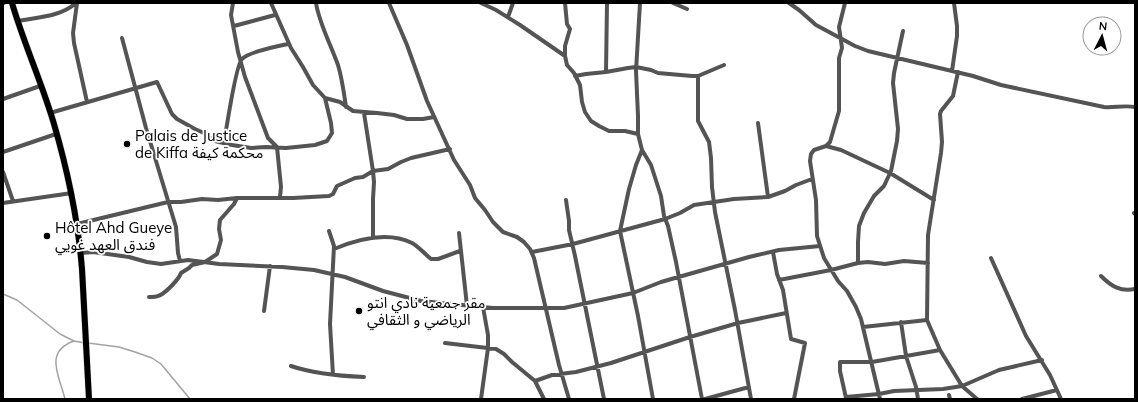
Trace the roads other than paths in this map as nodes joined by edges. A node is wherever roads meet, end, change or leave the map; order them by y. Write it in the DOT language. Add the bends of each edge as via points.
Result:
graph roads {
  1 [pos="12,3"];
  2 [pos="76,3"];
  3 [pos="233,3"];
  4 [pos="271,3"];
  5 [pos="316,3"];
  6 [pos="389,3"];
  7 [pos="481,3"];
  8 [pos="513,3"];
  9 [pos="565,3"];
  10 [pos="607,3"];
  11 [pos="640,3"];
  12 [pos="673,3"];
  13 [pos="789,3"];
  14 [pos="845,3"];
  15 [pos="954,3"];
  16 [pos="687,9"];
  17 [pos="276,15"];
  18 [pos="508,17"];
  19 [pos="18,21"];
  20 [pos="234,26"];
  21 [pos="903,31"];
  22 [pos="122,38"];
  23 [pos="841,38"];
  24 [pos="288,44"];
  25 [pos="565,56"];
  26 [pos="897,58"];
  27 [pos="240,60"];
  28 [pos="724,65"];
  29 [pos="636,67"];
  30 [pos="952,70"];
  31 [pos="606,72"];
  32 [pos="958,72"];
  33 [pos="575,76"];
  34 [pos="698,76"];
  35 [pos="40,86"];
  36 [pos="136,88"];
  37 [pos="325,98"];
  38 [pos="3,99"];
  39 [pos="87,102"];
  40 [pos="346,107"];
  41 [pos="1135,107"];
  42 [pos="50,112"];
  43 [pos="364,113"];
  44 [pos="434,117"];
  45 [pos="758,123"];
  46 [pos="56,134"];
  47 [pos="638,134"];
  48 [pos="224,143"];
  49 [pos="826,146"];
  50 [pos="277,147"];
  51 [pos="450,149"];
  52 [pos="642,150"];
  53 [pos="3,152"];
  54 [pos="373,171"];
  55 [pos="3,172"];
  56 [pos="890,173"];
  57 [pos="812,179"];
  58 [pos="72,192"];
  59 [pos="280,197"];
  60 [pos="768,197"];
  61 [pos="237,198"];
  62 [pos="566,200"];
  63 [pos="934,200"];
  64 [pos="13,202"];
  65 [pos="168,202"];
  66 [pos="714,202"];
  67 [pos="3,203"];
  68 [pos="665,219"];
  69 [pos="76,224"];
  70 [pos="330,231"];
  71 [pos="620,231"];
  72 [pos="459,233"];
  73 [pos="373,238"];
  74 [pos="573,244"];
  75 [pos="820,246"];
  76 [pos="334,249"];
  77 [pos="460,252"];
  78 [pos="532,252"];
  79 [pos="773,252"];
  80 [pos="81,253"];
  81 [pos="991,258"];
  82 [pos="180,261"];
  83 [pos="205,262"];
  84 [pos="928,262"];
  85 [pos="726,263"];
  86 [pos="858,263"];
  87 [pos="270,266"];
  88 [pos="831,270"];
  89 [pos="332,274"];
  90 [pos="1101,276"];
  91 [pos="679,277"];
  92 [pos="779,280"];
  93 [pos="1135,289"];
  94 [pos="633,293"];
  95 [pos="149,297"];
  96 [pos="585,303"];
  97 [pos="467,306"];
  98 [pos="483,307"];
  99 [pos="546,308"];
  100 [pos="264,311"];
  101 [pos="786,313"];
  102 [pos="927,320"];
  103 [pos="901,322"];
  104 [pos="738,323"];
  105 [pos="863,327"];
  106 [pos="690,337"];
  107 [pos="445,343"];
  108 [pos="488,348"];
  109 [pos="940,350"];
  110 [pos="645,352"];
  111 [pos="906,356"];
  112 [pos="1042,360"];
  113 [pos="872,362"];
  114 [pos="291,366"];
  115 [pos="597,366"];
  116 [pos="562,374"];
  117 [pos="333,375"];
  118 [pos="364,377"];
  119 [pos="535,381"];
  120 [pos="962,386"];
  121 [pos="749,387"];
  122 [pos="916,389"];
  123 [pos="1057,390"];
  124 [pos="879,394"];
  125 [pos="846,398"];
  126 [pos="89,399"];
  127 [pos="481,399"];
  128 [pos="544,399"];
  129 [pos="569,399"];
  130 [pos="604,399"];
  131 [pos="653,399"];
  132 [pos="702,399"];
  133 [pos="705,399"];
  134 [pos="751,399"];
  135 [pos="794,399"];
  136 [pos="880,399"];
  137 [pos="918,399"];
  138 [pos="977,399"];
  139 [pos="1022,399"];
  140 [pos="1061,399"];
  1 -- 19 [label="main road"];
  2 -- 19 [label="street" via="57,13"];
  2 -- 39 [label="street" via="74,43"];
  3 -- 20 [label="street"];
  4 -- 17 [label="street"];
  5 -- 40 [label="street" via="338,64"];
  6 -- 44 [label="street"];
  7 -- 18 [label="street"];
  8 -- 18 [label="street"];
  9 -- 25 [label="street" via="567,24 570,29"];
  10 -- 31 [label="street"];
  11 -- 29 [label="street"];
  12 -- 16 [label="street"];
  13 -- 23 [label="street" via="816,25"];
  14 -- 23 [label="street" via="839,27"];
  15 -- 30 [label="street" via="957,36"];
  17 -- 20 [label="street"];
  17 -- 24 [label="street"];
  18 -- 25 [label="street"];
  19 -- 35 [label="main road"];
  20 -- 27 [label="street"];
  21 -- 26 [label="street"];
  22 -- 36 [label="street"];
  23 -- 26 [label="street" via="868,51"];
  23 -- 49 [label="street" via="839,111 832,138"];
  24 -- 27 [label="street" via="247,55"];
  24 -- 37 [label="street" via="313,85"];
  25 -- 33 [label="street"];
  26 -- 30 [label="street"];
  26 -- 56 [label="street" via="893,83 898,129"];
  27 -- 48 [label="street"];
  27 -- 50 [label="street" via="268,138"];
  28 -- 34 [label="street"];
  29 -- 31 [label="street"];
  29 -- 34 [label="street" via="665,75"];
  29 -- 47 [label="street"];
  30 -- 32 [label="street"];
  31 -- 33 [label="street"];
  32 -- 41 [label="street" via="1001,85 1104,106"];
  32 -- 63 [label="street" via="953,96 940,114 942,142"];
  33 -- 47 [label="street" via="580,85 584,107 592,120 608,131"];
  34 -- 66 [label="street" via="698,121 709,142"];
  35 -- 38 [label="street"];
  35 -- 42 [label="main road"];
  36 -- 39 [label="street"];
  36 -- 48 [label="street" via="157,82 172,114 177,119 215,141"];
  36 -- 65 [label="street"];
  37 -- 40 [label="street" via="340,102"];
  37 -- 50 [label="street" via="332,133 327,140 315,145"];
  39 -- 42 [label="street"];
  40 -- 43 [label="street" via="353,112"];
  42 -- 46 [label="main road"];
  43 -- 44 [label="street" via="423,120"];
  43 -- 54 [label="street"];
  44 -- 51 [label="street"];
  45 -- 60 [label="street"];
  46 -- 53 [label="street"];
  46 -- 58 [label="main road"];
  47 -- 52 [label="street"];
  48 -- 50 [label="street" via="251,148"];
  49 -- 56 [label="street" via="841,150"];
  49 -- 57 [label="street" via="814,150 811,154"];
  50 -- 59 [label="street"];
  51 -- 54 [label="street" via="411,158 388,169"];
  51 -- 78 [label="street" via="475,198 493,222 503,232 524,242"];
  52 -- 68 [label="street" via="651,165"];
  52 -- 71 [label="street" via="632,177"];
  54 -- 59 [label="street" via="363,178 354,178 337,186 329,196"];
  54 -- 73 [label="street"];
  55 -- 64 [label="street"];
  56 -- 63 [label="street"];
  56 -- 86 [label="street" via="884,186 874,196 864,213 859,226"];
  57 -- 60 [label="street"];
  57 -- 75 [label="street"];
  58 -- 64 [label="street"];
  58 -- 69 [label="main road"];
  59 -- 61 [label="street"];
  60 -- 66 [label="street"];
  61 -- 65 [label="street"];
  61 -- 83 [label="street" via="220,220 221,240 217,254"];
  62 -- 74 [label="street"];
  63 -- 84 [label="street" via="928,236"];
  64 -- 67 [label="street"];
  65 -- 69 [label="street"];
  65 -- 82 [label="street" via="176,227"];
  66 -- 68 [label="street" via="694,206"];
  66 -- 85 [label="street"];
  68 -- 71 [label="street"];
  68 -- 91 [label="street"];
  69 -- 80 [label="main road"];
  70 -- 76 [label="street"];
  71 -- 74 [label="street"];
  71 -- 94 [label="street"];
  72 -- 77 [label="street"];
  73 -- 76 [label="street"];
  73 -- 77 [label="street" via="400,238 414,244 431,259"];
  74 -- 78 [label="street"];
  74 -- 96 [label="street"];
  75 -- 79 [label="street"];
  75 -- 88 [label="street"];
  76 -- 89 [label="street"];
  77 -- 97 [label="street"];
  78 -- 99 [label="street"];
  79 -- 85 [label="street"];
  79 -- 92 [label="street"];
  80 -- 82 [label="street" via="93,252 161,264"];
  80 -- 126 [label="main road"];
  81 -- 112 [label="street" via="1026,336"];
  82 -- 83 [label="street"];
  83 -- 87 [label="street"];
  83 -- 95 [label="street" via="192,265 158,296"];
  84 -- 86 [label="street"];
  84 -- 102 [label="street"];
  85 -- 91 [label="street"];
  85 -- 104 [label="street"];
  86 -- 88 [label="street"];
  87 -- 89 [label="street"];
  87 -- 100 [label="street"];
  88 -- 92 [label="street"];
  88 -- 105 [label="street" via="856,307"];
  89 -- 97 [label="street" via="420,301"];
  89 -- 117 [label="street" via="330,324"];
  90 -- 93 [label="street" via="1117,288"];
  91 -- 94 [label="street"];
  91 -- 106 [label="street"];
  92 -- 101 [label="street"];
  94 -- 96 [label="street"];
  94 -- 110 [label="street"];
  96 -- 99 [label="street" via="564,308"];
  96 -- 115 [label="street"];
  97 -- 98 [label="street"];
  98 -- 99 [label="street"];
  98 -- 108 [label="street"];
  99 -- 116 [label="street"];
  101 -- 104 [label="street"];
  101 -- 135 [label="street" via="791,339 805,343"];
  102 -- 103 [label="street"];
  102 -- 109 [label="street"];
  103 -- 105 [label="street"];
  103 -- 111 [label="street"];
  104 -- 106 [label="street"];
  104 -- 121 [label="street"];
  105 -- 113 [label="street"];
  106 -- 110 [label="street"];
  106 -- 132 [label="street"];
  107 -- 108 [label="street"];
  108 -- 119 [label="street" via="504,354"];
  108 -- 127 [label="street"];
  109 -- 111 [label="street"];
  109 -- 120 [label="street"];
  110 -- 115 [label="street"];
  110 -- 131 [label="street"];
  111 -- 113 [label="street"];
  111 -- 122 [label="street"];
  112 -- 120 [label="street" via="999,370"];
  112 -- 123 [label="street"];
  113 -- 124 [label="street"];
  113 -- 125 [label="street" via="840,362"];
  114 -- 117 [label="street"];
  115 -- 116 [label="street"];
  115 -- 130 [label="street"];
  116 -- 119 [label="street"];
  116 -- 129 [label="street"];
  117 -- 118 [label="street"];
  119 -- 128 [label="street"];
  120 -- 122 [label="street"];
  120 -- 138 [label="street"];
  121 -- 133 [label="street"];
  121 -- 134 [label="street"];
  122 -- 124 [label="street"];
  122 -- 137 [label="street"];
  123 -- 139 [label="street"];
  123 -- 140 [label="street"];
  124 -- 125 [label="street"];
  124 -- 136 [label="street"];
}
